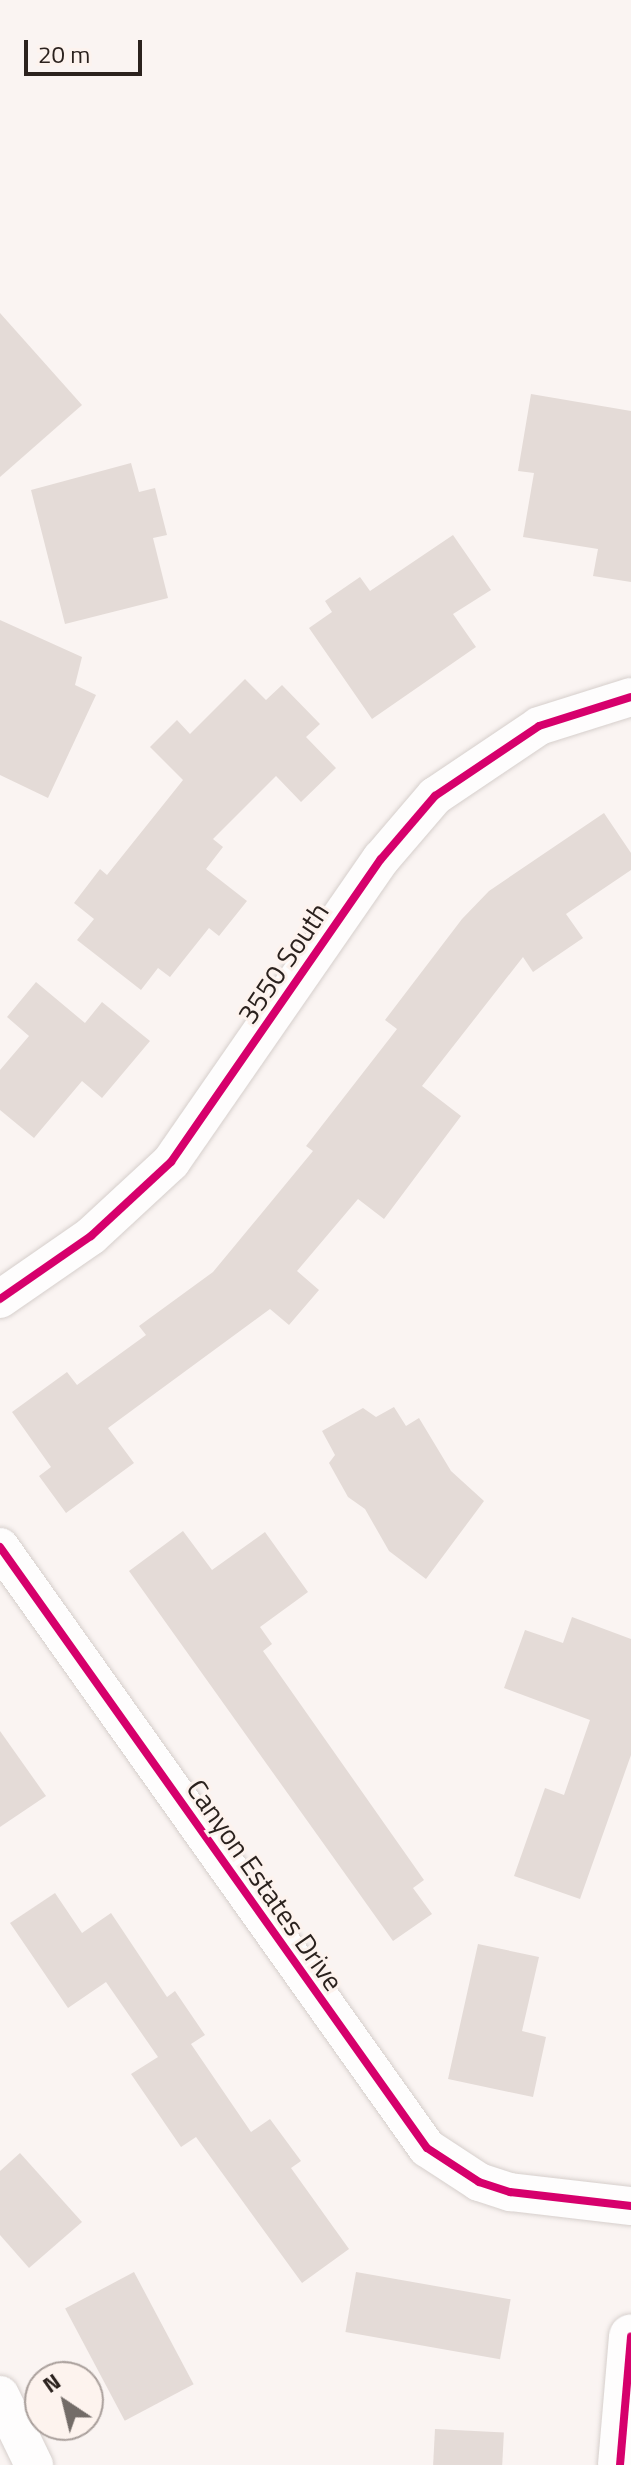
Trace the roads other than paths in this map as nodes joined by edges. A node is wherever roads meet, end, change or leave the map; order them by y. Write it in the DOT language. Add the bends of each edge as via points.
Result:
graph roads {
  1 [pos="631,697"];
  2 [pos="0,1299"];
  3 [pos="0,1547"];
  4 [pos="631,2206"];
  5 [pos="631,2336"];
  6 [pos="0,2395"];
  7 [pos="34,2465"];
  8 [pos="620,2465"];
  1 -- 2 [label="street, 3550 South" via="539,726 435,796 381,859 171,1162 91,1236"];
  3 -- 4 [label="street, Canyon Estates Drive" via="427,2148 465,2175 510,2192"];
  5 -- 8 [label="main road"];
  6 -- 7 [label="street"];
}
